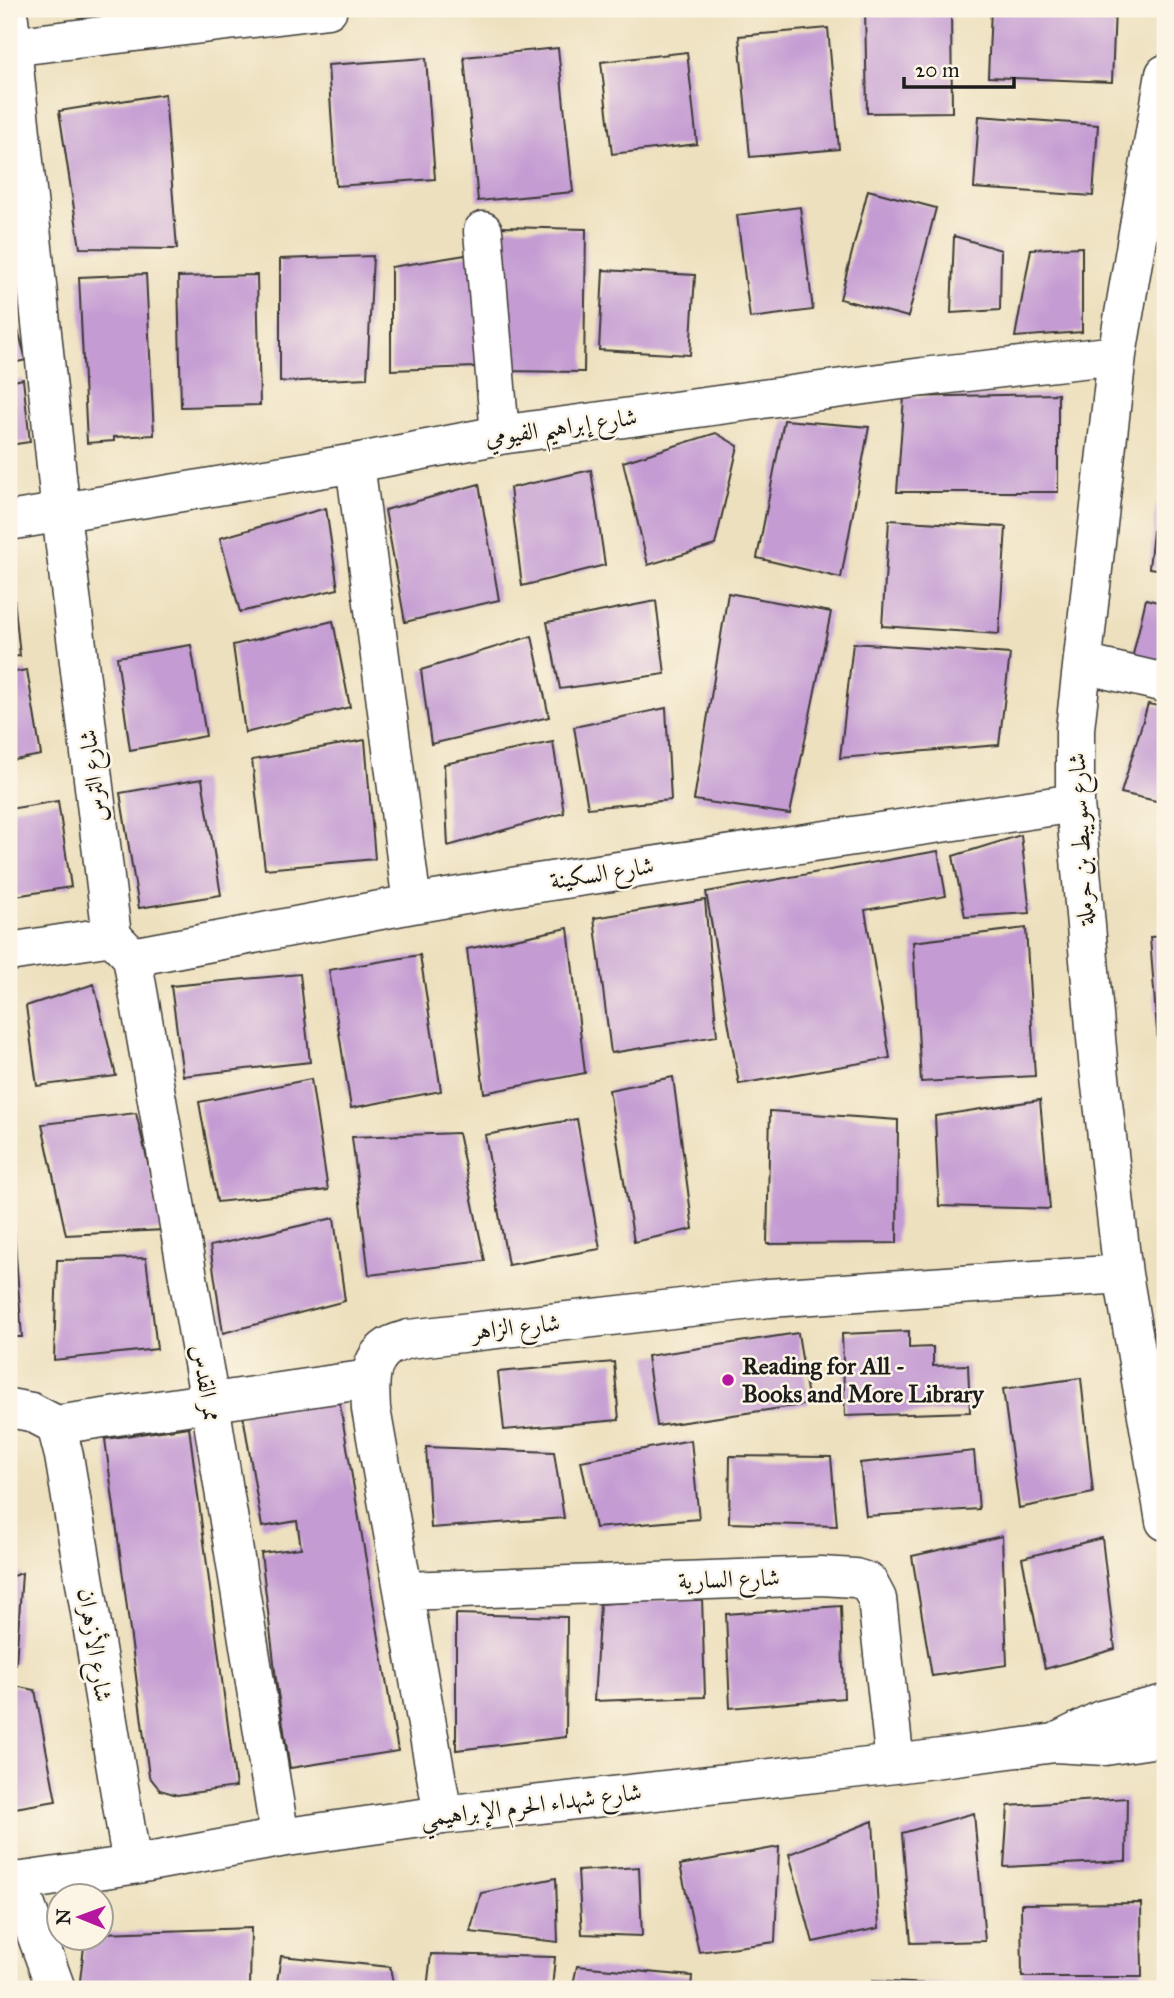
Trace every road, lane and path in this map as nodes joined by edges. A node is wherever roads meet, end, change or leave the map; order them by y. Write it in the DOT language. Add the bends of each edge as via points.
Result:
graph roads {
  1 [pos="328,9"];
  2 [pos="268,13"];
  3 [pos="10,37"];
  4 [pos="1165,74"];
  5 [pos="484,231"];
  6 [pos="1117,355"];
  7 [pos="500,435"];
  8 [pos="355,463"];
  9 [pos="61,513"];
  10 [pos="9,521"];
  11 [pos="1083,664"];
  12 [pos="1165,683"];
  13 [pos="1075,803"];
  14 [pos="412,904"];
  15 [pos="122,946"];
  16 [pos="9,951"];
  17 [pos="1123,1274"];
  18 [pos="369,1379"];
  19 [pos="210,1403"];
  20 [pos="9,1408"];
  21 [pos="56,1425"];
  22 [pos="1165,1521"];
  23 [pos="404,1591"];
  24 [pos="1165,1704"];
  25 [pos="1165,1714"];
  26 [pos="1165,1723"];
  27 [pos="1165,1737"];
  28 [pos="1055,1743"];
  29 [pos="895,1764"];
  30 [pos="443,1815"];
  31 [pos="280,1838"];
  32 [pos="132,1865"];
  33 [pos="13,1882"];
  34 [pos="56,1989"];
  1 -- 2 [label="street"];
  2 -- 3 [label="street"];
  3 -- 9 [label="street, شارع الترس"];
  4 -- 6 [label="street, شارع سويبط بن حرملة"];
  5 -- 7 [label="street"];
  6 -- 7 [label="street, شارع إبراهيم الفيومي"];
  6 -- 11 [label="street, شارع سويبط بن حرملة"];
  7 -- 8 [label="street, شارع إبراهيم الفيومي"];
  8 -- 9 [label="street, شارع إبراهيم الفيومي"];
  8 -- 14 [label="street"];
  9 -- 10 [label="street, شارع إبراهيم الفيومي"];
  9 -- 15 [label="street, شارع الترس"];
  11 -- 12 [label="street"];
  11 -- 13 [label="street, شارع سويبط بن حرملة" via="1075,729"];
  13 -- 14 [label="street, شارع السكينة"];
  13 -- 17 [label="street, شارع سويبط بن حرملة"];
  14 -- 15 [label="street, شارع السكينة"];
  15 -- 16 [label="street"];
  15 -- 19 [label="street, ممر القدس"];
  17 -- 18 [label="street, شارع الزاهر" via="769,1298 410,1339 388,1347"];
  17 -- 22 [label="street, شارع سويبط بن حرملة"];
  18 -- 19 [label="street"];
  18 -- 23 [label="street"];
  19 -- 21 [label="street"];
  19 -- 31 [label="street, ممر القدس"];
  20 -- 21 [label="street" via="31,1412"];
  21 -- 32 [label="street, شارع الأزهران"];
  23 -- 29 [label="street, شارع السارية" via="821,1576 868,1582 877,1599"];
  23 -- 30 [label="street"];
  24 -- 28 [label="street, شارع شهداء الحرم الإبراهيمي" via="1101,1720"];
  25 -- 26 [label="street"];
  27 -- 28 [label="street, شارع شهداء الحرم الإبراهيمي" via="1105,1746"];
  28 -- 29 [label="street, شارع شهداء الحرم الإبراهيمي"];
  29 -- 30 [label="street, شارع شهداء الحرم الإبراهيمي"];
  30 -- 31 [label="street, شارع شهداء الحرم الإبراهيمي"];
  31 -- 32 [label="street, شارع شهداء الحرم الإبراهيمي"];
  32 -- 33 [label="street, شارع شهداء الحرم الإبراهيمي"];
  33 -- 34 [label="street"];
}
